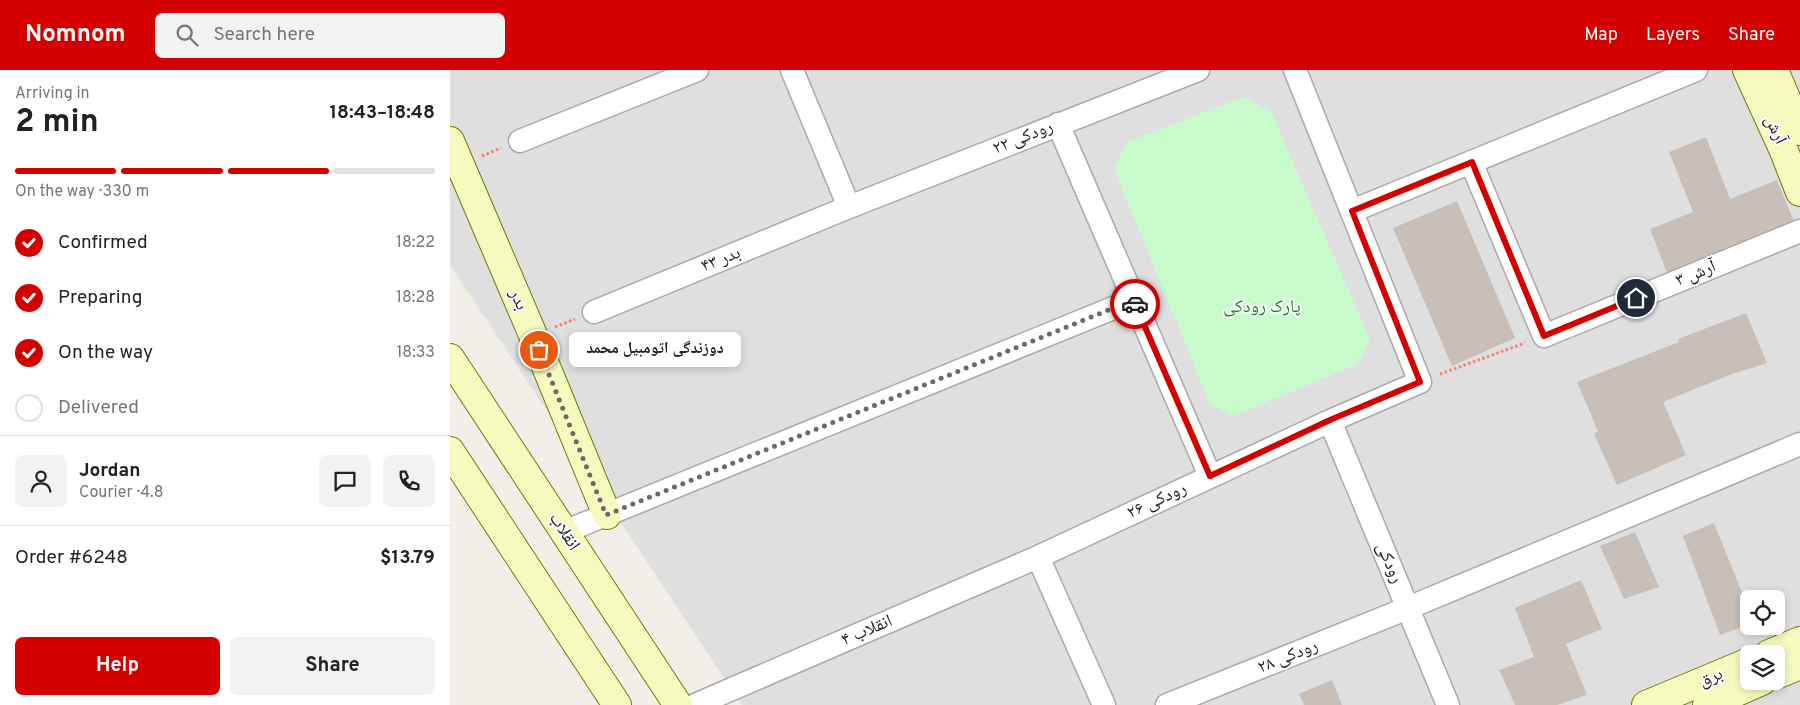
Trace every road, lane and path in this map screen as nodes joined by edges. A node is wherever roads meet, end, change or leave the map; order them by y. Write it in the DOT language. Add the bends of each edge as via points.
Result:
graph roads {
  1 [pos="697,70"];
  2 [pos="792,70"];
  3 [pos="1294,70"];
  4 [pos="1696,70"];
  5 [pos="1747,70"];
  6 [pos="1774,70"];
  7 [pos="1191,71"];
  8 [pos="1058,124"];
  9 [pos="520,140"];
  10 [pos="1795,142"];
  11 [pos="455,153"];
  12 [pos="1472,162"];
  13 [pos="1800,192"];
  14 [pos="849,207"];
  15 [pos="1352,211"];
  16 [pos="1800,231"];
  17 [pos="1133,300"];
  18 [pos="594,312"];
  19 [pos="533,335"];
  20 [pos="1544,336"];
  21 [pos="450,358"];
  22 [pos="1420,382"];
  23 [pos="1330,420"];
  24 [pos="1800,444"];
  25 [pos="450,452"];
  26 [pos="1210,476"];
  27 [pos="606,515"];
  28 [pos="564,532"];
  29 [pos="1038,556"];
  30 [pos="1408,608"];
  31 [pos="1800,641"];
  32 [pos="1785,647"];
  33 [pos="1800,665"];
  34 [pos="1740,666"];
  35 [pos="1785,671"];
  36 [pos="1744,690"];
  37 [pos="1718,703"];
  38 [pos="617,705"];
  39 [pos="678,705"];
  40 [pos="696,705"];
  41 [pos="1104,705"];
  42 [pos="1167,705"];
  43 [pos="1448,705"];
  44 [pos="1646,705"];
  1 -- 9 [label="street"];
  2 -- 14 [label="street"];
  3 -- 15 [label="street"];
  4 -- 12 [label="street"];
  5 -- 10 [label="street, آرش"];
  6 -- 10 [label="street, آرش"];
  7 -- 8 [label="street, رودکی ۲۲"];
  8 -- 14 [label="street, رودکی ۲۲"];
  8 -- 17 [label="street"];
  9 -- 11 [label="path"];
  10 -- 13 [label="street, آرش"];
  11 -- 19 [label="street, بدر"];
  12 -- 15 [label="street"];
  12 -- 20 [label="street"];
  14 -- 18 [label="street, بدر ۴۳"];
  15 -- 22 [label="street"];
  16 -- 20 [label="street, آرش ۳"];
  17 -- 26 [label="street"];
  17 -- 27 [label="street"];
  18 -- 19 [label="path"];
  19 -- 27 [label="street, بدر"];
  20 -- 22 [label="path"];
  21 -- 28 [label="street, انقلاب"];
  22 -- 23 [label="street, رودکی ۲۶"];
  23 -- 26 [label="street, رودکی ۲۶"];
  23 -- 30 [label="street, رودکی"];
  24 -- 30 [label="street, رودکی ۲۸"];
  25 -- 38 [label="street"];
  26 -- 29 [label="street, رودکی ۲۶"];
  27 -- 28 [label="street"];
  28 -- 39 [label="street, انقلاب"];
  29 -- 40 [label="street, انقلاب ۴"];
  29 -- 41 [label="street"];
  30 -- 42 [label="street, رودکی ۲۸"];
  30 -- 43 [label="street, رودکی"];
  31 -- 32 [label="street"];
  33 -- 35 [label="street"];
  34 -- 44 [label="street, برق"];
  36 -- 37 [label="street, برق"];
}
